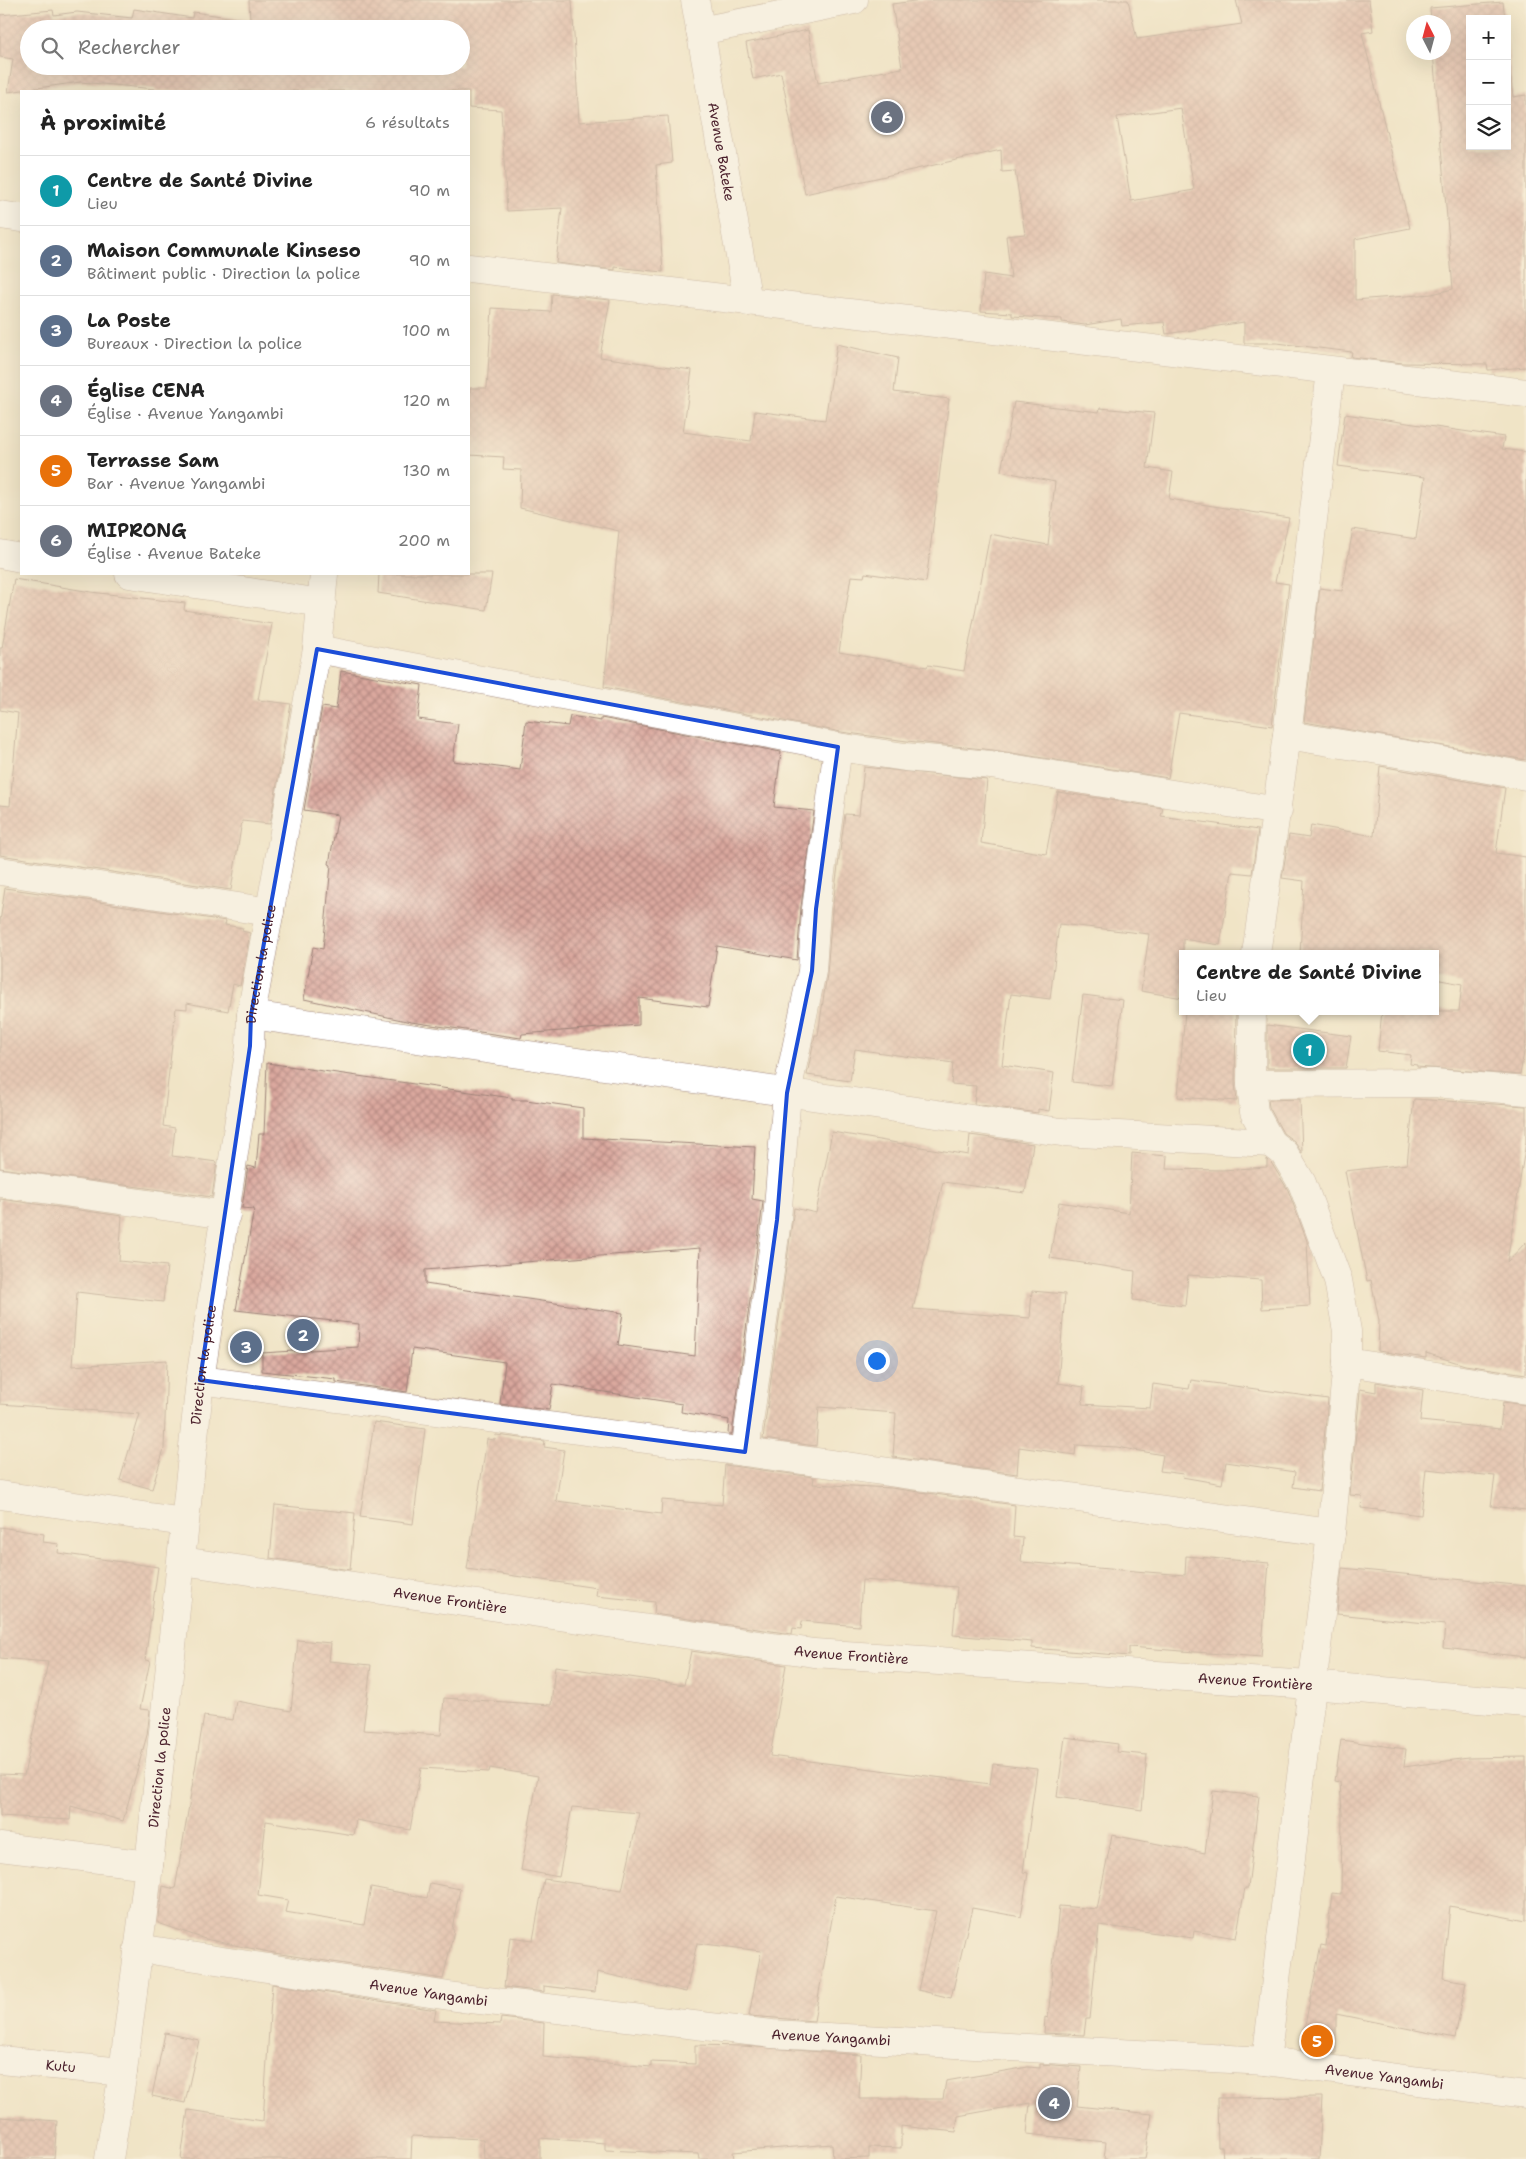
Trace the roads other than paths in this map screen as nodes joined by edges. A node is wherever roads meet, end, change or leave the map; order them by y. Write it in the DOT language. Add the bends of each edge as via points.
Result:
graph roads {
  1 [pos="695,0"];
  2 [pos="854,0"];
  3 [pos="700,31"];
  4 [pos="0,216"];
  5 [pos="20,218"];
  6 [pos="470,268"];
  7 [pos="748,302"];
  8 [pos="1331,371"];
  9 [pos="1526,393"];
  10 [pos="0,554"];
  11 [pos="20,558"];
  12 [pos="136,575"];
  13 [pos="324,575"];
  14 [pos="322,603"];
  15 [pos="317,649"];
  16 [pos="1287,735"];
  17 [pos="838,747"];
  18 [pos="1526,776"];
  19 [pos="1278,811"];
  20 [pos="0,872"];
  21 [pos="270,912"];
  22 [pos="1257,950"];
  23 [pos="251,1015"];
  24 [pos="1252,1015"];
  25 [pos="1251,1084"];
  26 [pos="1526,1091"];
  27 [pos="787,1093"];
  28 [pos="1271,1143"];
  29 [pos="0,1183"];
  30 [pos="226,1215"];
  31 [pos="1347,1362"];
  32 [pos="200,1380"];
  33 [pos="1526,1390"];
  34 [pos="745,1452"];
  35 [pos="0,1495"];
  36 [pos="184,1522"];
  37 [pos="1330,1533"];
  38 [pos="182,1561"];
  39 [pos="1310,1685"];
  40 [pos="1526,1702"];
  41 [pos="0,1847"];
  42 [pos="149,1865"];
  43 [pos="138,1948"];
  44 [pos="0,2060"];
  45 [pos="1266,2061"];
  46 [pos="123,2072"];
  47 [pos="1526,2095"];
  48 [pos="109,2159"];
  1 -- 3 [label="street, Avenue Bateke"];
  2 -- 3 [label="street"];
  3 -- 7 [label="street, Avenue Bateke"];
  4 -- 5 [label="street"];
  6 -- 7 [label="street"];
  7 -- 8 [label="street"];
  8 -- 9 [label="street"];
  8 -- 16 [label="street"];
  10 -- 11 [label="street"];
  12 -- 14 [label="street"];
  13 -- 14 [label="street, Direction la police"];
  14 -- 15 [label="street, Direction la police"];
  15 -- 17 [label="street"];
  15 -- 21 [label="street, Direction la police"];
  16 -- 18 [label="street"];
  16 -- 19 [label="street"];
  17 -- 19 [label="street" via="992,765"];
  17 -- 27 [label="street" via="816,908 812,972"];
  19 -- 22 [label="street"];
  20 -- 21 [label="street"];
  21 -- 23 [label="street, Direction la police"];
  23 -- 27 [label="street"];
  23 -- 30 [label="street, Direction la police" via="250,1046"];
  24 -- 25 [label="street"];
  25 -- 26 [label="street" via="1434,1083"];
  25 -- 28 [label="street" via="1254,1112"];
  27 -- 28 [label="street" via="1061,1132"];
  27 -- 34 [label="street" via="777,1220"];
  28 -- 31 [label="street" via="1284,1153 1302,1183 1338,1280 1347,1332"];
  29 -- 30 [label="street"];
  30 -- 32 [label="street, Direction la police"];
  31 -- 33 [label="street"];
  31 -- 37 [label="street"];
  32 -- 34 [label="street"];
  32 -- 36 [label="street, Direction la police"];
  34 -- 37 [label="street"];
  35 -- 36 [label="street"];
  36 -- 38 [label="street, Direction la police"];
  37 -- 39 [label="street"];
  38 -- 39 [label="street, Avenue Frontière" via="814,1653"];
  38 -- 42 [label="street, Direction la police"];
  39 -- 40 [label="street, Avenue Frontière"];
  39 -- 45 [label="street"];
  41 -- 42 [label="street"];
  42 -- 43 [label="street, Direction la police"];
  43 -- 45 [label="street, Avenue Yangambi" via="462,1998 772,2034"];
  43 -- 46 [label="street, Direction la police"];
  44 -- 46 [label="street, Kutu"];
  45 -- 47 [label="street, Avenue Yangambi"];
  46 -- 48 [label="street, Direction la police"];
}
